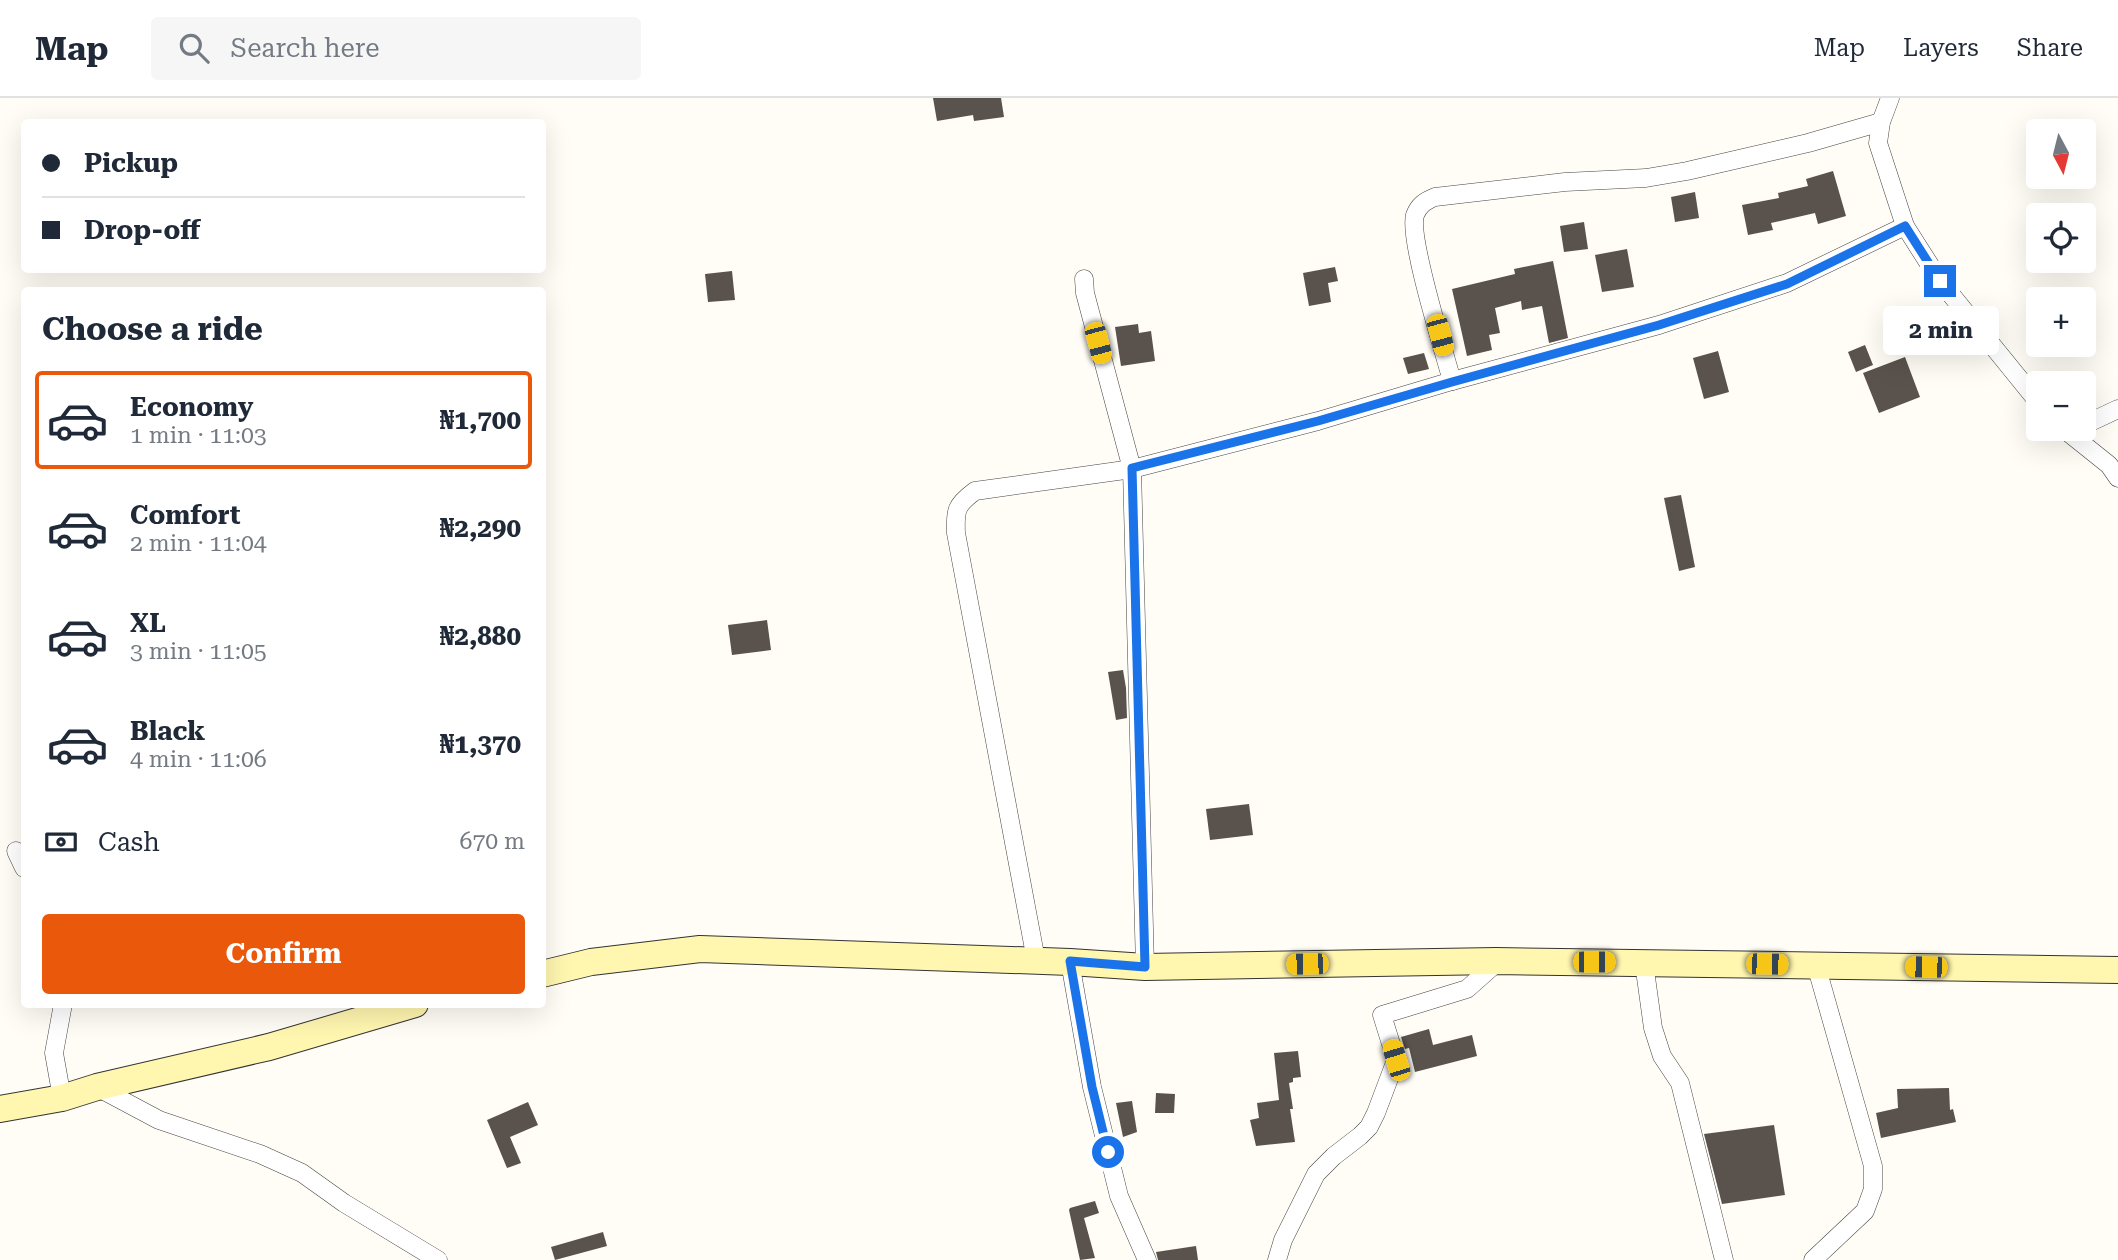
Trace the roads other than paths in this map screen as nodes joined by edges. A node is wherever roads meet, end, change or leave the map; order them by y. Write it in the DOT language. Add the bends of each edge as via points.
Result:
graph roads {
  1 [pos="1890,98"];
  2 [pos="1881,122"];
  3 [pos="1905,226"];
  4 [pos="1084,279"];
  5 [pos="1452,382"];
  6 [pos="2026,387"];
  7 [pos="2118,409"];
  8 [pos="2096,419"];
  9 [pos="2085,441"];
  10 [pos="1132,468"];
  11 [pos="2118,478"];
  12 [pos="16,851"];
  13 [pos="21,862"];
  14 [pos="1037,960"];
  15 [pos="1070,961"];
  16 [pos="1496,961"];
  17 [pos="1644,962"];
  18 [pos="1816,965"];
  19 [pos="1145,967"];
  20 [pos="2118,970"];
  21 [pos="546,973"];
  22 [pos="62,1008"];
  23 [pos="401,1008"];
  24 [pos="97,1087"];
  25 [pos="62,1098"];
  26 [pos="0,1109"];
  27 [pos="438,1260"];
  28 [pos="1147,1260"];
  29 [pos="1278,1260"];
  30 [pos="1724,1260"];
  31 [pos="1812,1260"];
  1 -- 2 [label="street"];
  2 -- 3 [label="street" via="1878,143"];
  2 -- 5 [label="street" via="1687,171 1447,195 1422,203 1415,216 1415,242"];
  3 -- 5 [label="street" via="1787,284"];
  3 -- 6 [label="street" via="1940,281"];
  4 -- 10 [label="street"];
  5 -- 10 [label="street"];
  7 -- 8 [label="street"];
  9 -- 11 [label="street"];
  10 -- 14 [label="street" via="975,491 961,502 955,515"];
  10 -- 19 [label="street"];
  12 -- 13 [label="street"];
  14 -- 15 [label="street"];
  14 -- 21 [label="street" via="700,949 591,962"];
  15 -- 19 [label="street"];
  15 -- 28 [label="street" via="1092,1087 1119,1196"];
  16 -- 17 [label="street"];
  16 -- 19 [label="street"];
  16 -- 29 [label="street" via="1467,989 1382,1015 1396,1060 1376,1113 1360,1136 1316,1174 1283,1240"];
  17 -- 18 [label="street"];
  17 -- 30 [label="street" via="1653,1028 1662,1056 1680,1083"];
  18 -- 20 [label="street"];
  18 -- 31 [label="street" via="1874,1166 1873,1189 1864,1211"];
  22 -- 25 [label="street" via="54,1053"];
  23 -- 24 [label="street" via="269,1047"];
  24 -- 25 [label="street"];
  24 -- 27 [label="street" via="159,1119 302,1173"];
  25 -- 26 [label="street"];
}
